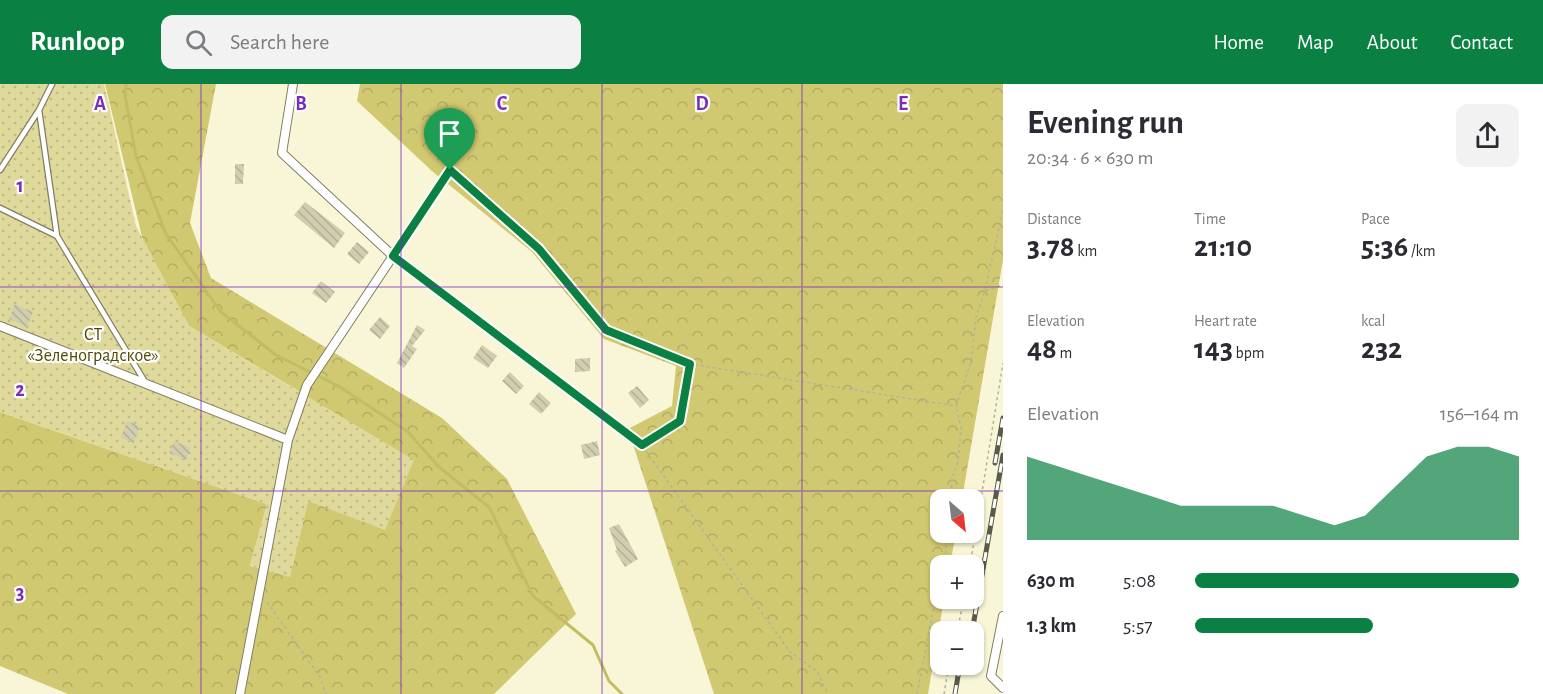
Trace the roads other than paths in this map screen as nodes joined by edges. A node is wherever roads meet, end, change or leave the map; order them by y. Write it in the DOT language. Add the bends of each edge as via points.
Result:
graph roads {
  1 [pos="52,84"];
  2 [pos="293,84"];
  3 [pos="39,110"];
  4 [pos="0,170"];
  5 [pos="0,208"];
  6 [pos="57,236"];
  7 [pos="393,256"];
  8 [pos="0,326"];
  9 [pos="146,383"];
  10 [pos="288,440"];
  11 [pos="642,445"];
  12 [pos="1003,616"];
  13 [pos="1003,688"];
  14 [pos="240,694"];
  1 -- 3 [label="lane"];
  2 -- 7 [label="street" via="282,153"];
  3 -- 4 [label="lane"];
  3 -- 6 [label="lane"];
  5 -- 6 [label="lane"];
  6 -- 9 [label="lane"];
  7 -- 10 [label="street" via="307,385"];
  7 -- 11 [label="street"];
  8 -- 9 [label="street"];
  9 -- 10 [label="street"];
  10 -- 14 [label="street"];
  12 -- 13 [label="street" via="991,676"];
}
